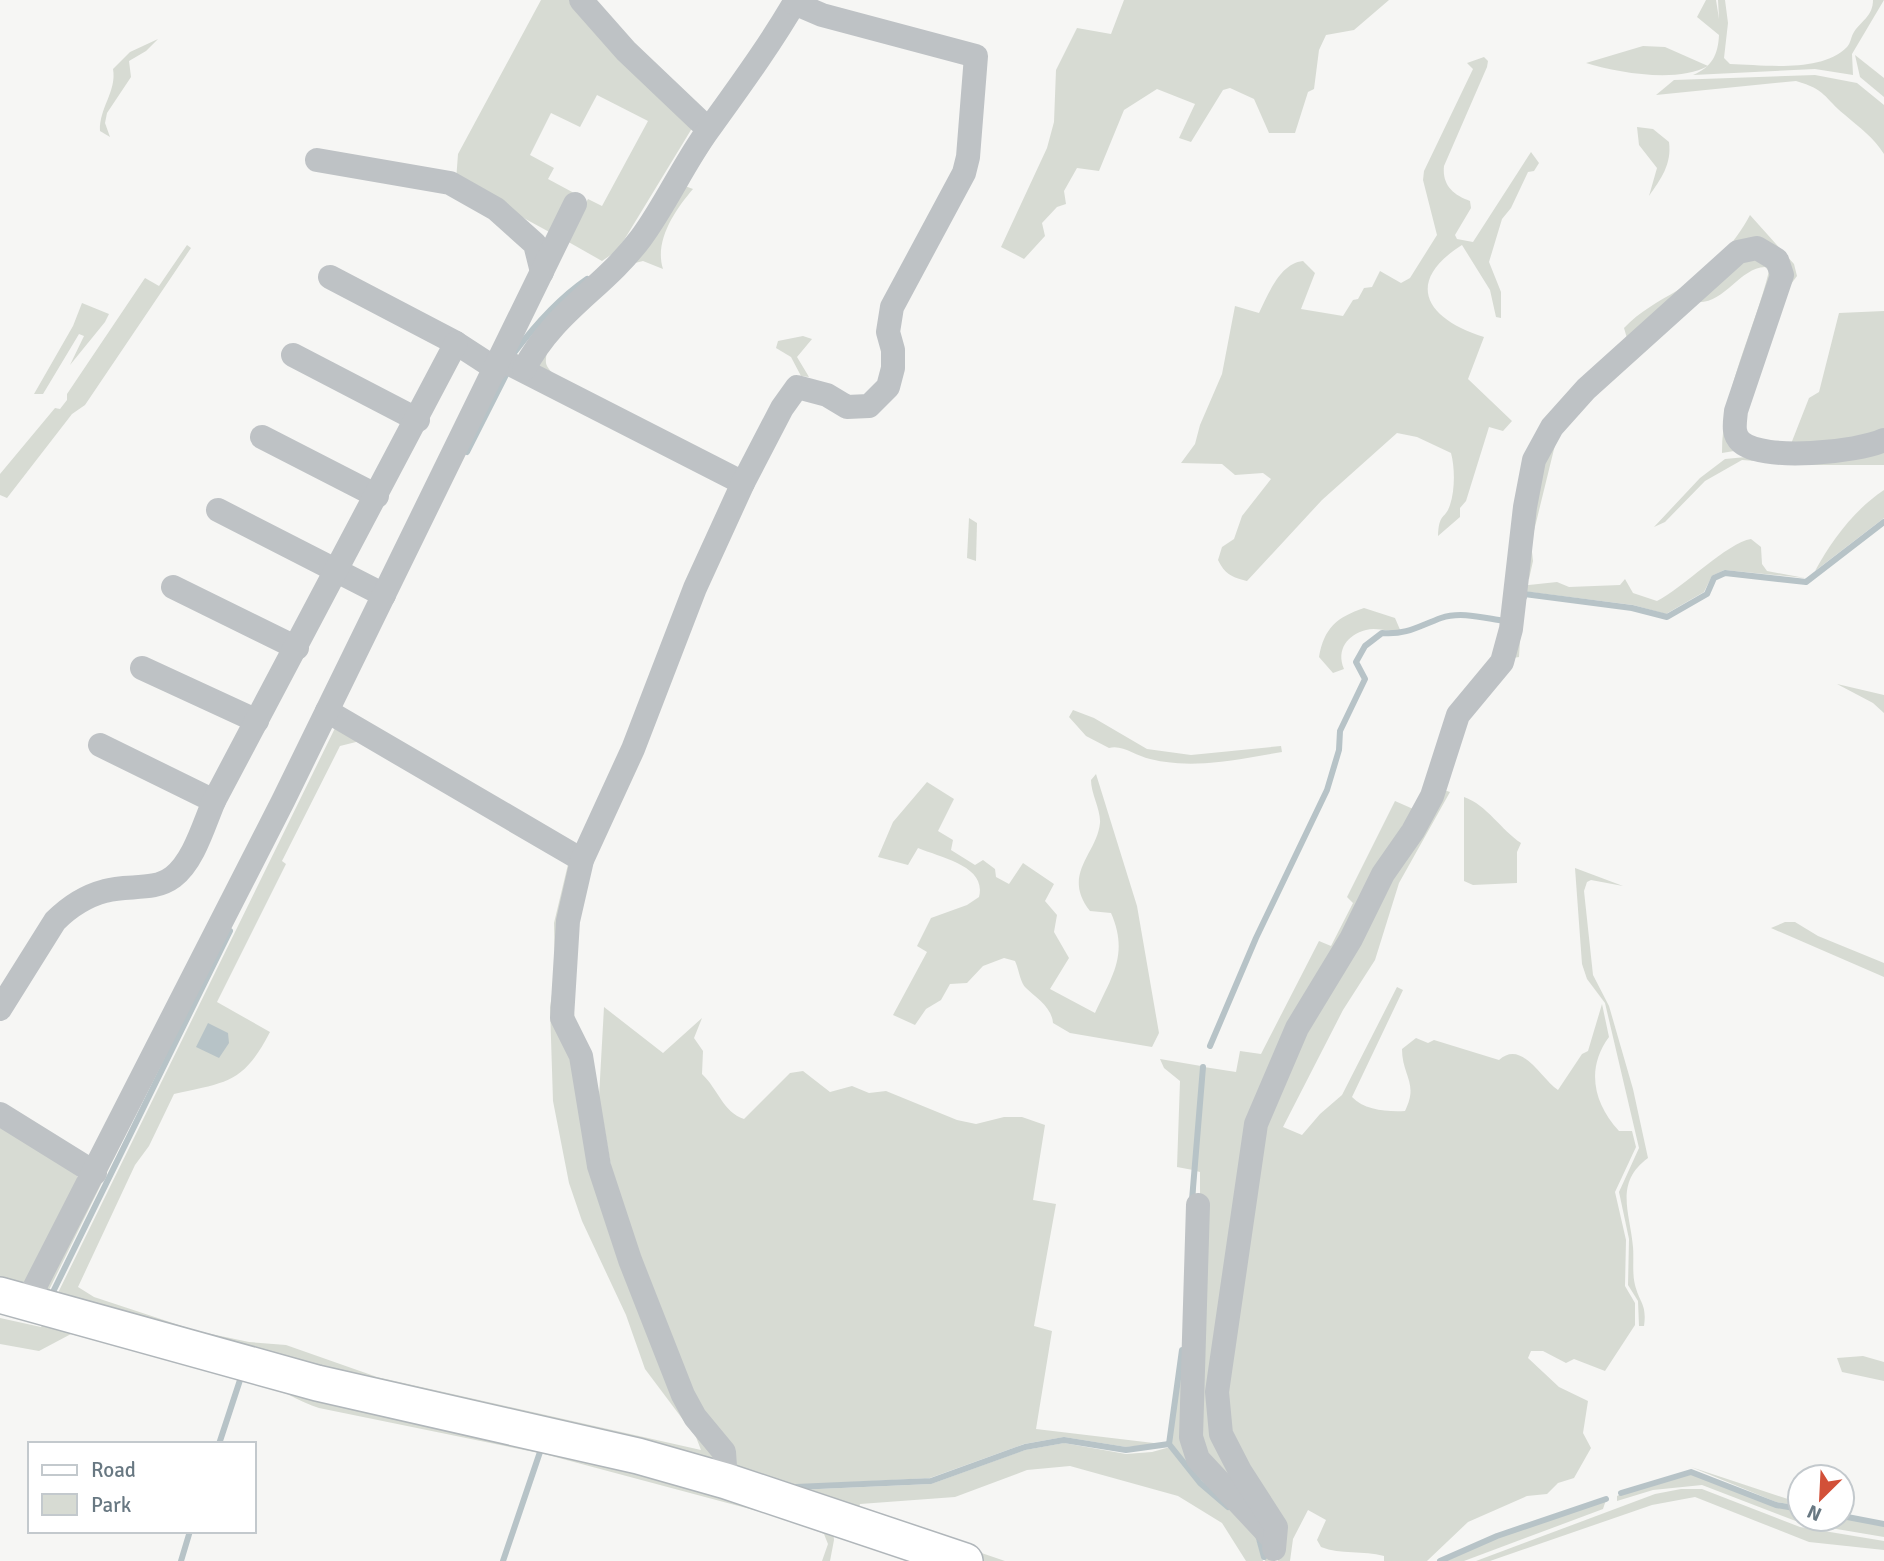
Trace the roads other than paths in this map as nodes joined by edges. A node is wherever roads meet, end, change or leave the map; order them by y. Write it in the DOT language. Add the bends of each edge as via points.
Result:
graph roads {
  1 [pos="581,0"];
  2 [pos="795,1"];
  3 [pos="708,130"];
  4 [pos="317,160"];
  5 [pos="575,204"];
  6 [pos="542,272"];
  7 [pos="330,277"];
  8 [pos="456,343"];
  9 [pos="293,355"];
  10 [pos="498,364"];
  11 [pos="524,369"];
  12 [pos="418,420"];
  13 [pos="262,437"];
  14 [pos="1884,440"];
  15 [pos="743,483"];
  16 [pos="377,496"];
  17 [pos="218,510"];
  18 [pos="337,572"];
  19 [pos="173,587"];
  20 [pos="384,595"];
  21 [pos="297,648"];
  22 [pos="142,668"];
  23 [pos="327,711"];
  24 [pos="257,721"];
  25 [pos="100,745"];
  26 [pos="214,801"];
  27 [pos="582,860"];
  28 [pos="0,1009"];
  29 [pos="0,1114"];
  30 [pos="95,1173"];
  31 [pos="1198,1205"];
  32 [pos="14,1299"];
  33 [pos="726,1480"];
  34 [pos="1274,1555"];
  35 [pos="965,1561"];
  1 -- 3 [label="street"];
  2 -- 3 [label="street"];
  2 -- 15 [label="street" via="822,15 976,56 968,157 964,173 892,307 888,332 893,368 888,387 869,405 847,407 827,395 797,387"];
  3 -- 11 [label="street" via="641,237 613,270 559,318"];
  4 -- 6 [label="street" via="450,183 496,209 535,244"];
  5 -- 6 [label="street"];
  6 -- 10 [label="street"];
  7 -- 8 [label="street"];
  8 -- 10 [label="street"];
  8 -- 12 [label="street"];
  9 -- 12 [label="street"];
  10 -- 11 [label="street"];
  10 -- 20 [label="street"];
  11 -- 15 [label="street"];
  12 -- 16 [label="street"];
  13 -- 16 [label="street"];
  14 -- 34 [label="street" via="1868,447 1802,452 1755,450 1740,441 1734,428 1736,411 1782,275 1777,260 1757,248 1738,252 1698,287 1586,389 1547,435 1534,460 1511,629 1502,662 1458,715 1432,796 1297,1028 1256,1124 1217,1392 1221,1434 1276,1527"];
  15 -- 27 [label="street"];
  16 -- 18 [label="street"];
  17 -- 18 [label="street"];
  18 -- 20 [label="street"];
  18 -- 21 [label="street"];
  19 -- 21 [label="street"];
  20 -- 23 [label="street"];
  21 -- 24 [label="street"];
  22 -- 24 [label="street"];
  23 -- 27 [label="street"];
  23 -- 30 [label="street"];
  24 -- 26 [label="street"];
  25 -- 26 [label="street"];
  26 -- 28 [label="street" via="174,877 144,888 106,891 66,910 55,920"];
  27 -- 33 [label="street" via="568,921 562,1018 581,1056 597,1155 630,1260 683,1395 724,1452"];
  29 -- 30 [label="street"];
  30 -- 32 [label="street"];
  31 -- 34 [label="street" via="1191,1437 1198,1459 1269,1533"];
  32 -- 33 [label="street" via="317,1383"];
  33 -- 35 [label="street"];
}
